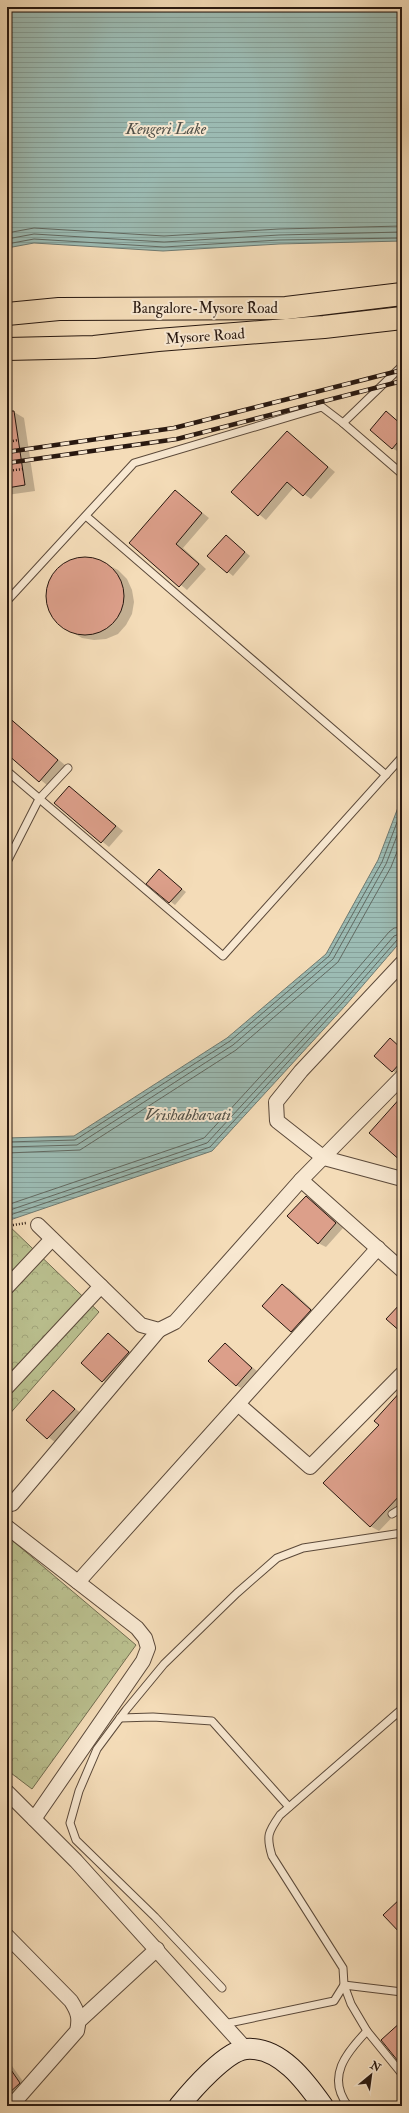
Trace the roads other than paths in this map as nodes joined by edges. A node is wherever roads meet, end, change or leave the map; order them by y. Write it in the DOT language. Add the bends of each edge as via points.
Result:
graph roads {
  1 [pos="402,294"];
  2 [pos="7,314"];
  3 [pos="402,318"];
  4 [pos="7,349"];
  5 [pos="402,366"];
  6 [pos="343,423"];
  7 [pos="402,474"];
  8 [pos="86,516"];
  9 [pos="7,601"];
  10 [pos="402,757"];
  11 [pos="68,768"];
  12 [pos="7,772"];
  13 [pos="386,775"];
  14 [pos="39,799"];
  15 [pos="7,862"];
  16 [pos="402,963"];
  17 [pos="402,1077"];
  18 [pos="324,1158"];
  19 [pos="402,1179"];
  20 [pos="301,1180"];
  21 [pos="38,1226"];
  22 [pos="52,1239"];
  23 [pos="378,1248"];
  24 [pos="402,1270"];
  25 [pos="101,1286"];
  26 [pos="7,1287"];
  27 [pos="159,1330"];
  28 [pos="402,1374"];
  29 [pos="7,1387"];
  30 [pos="238,1404"];
  31 [pos="7,1504"];
  32 [pos="402,1508"];
  33 [pos="392,1514"];
  34 [pos="7,1527"];
  35 [pos="402,1532"];
  36 [pos="78,1582"];
  37 [pos="402,1709"];
  38 [pos="120,1718"];
  39 [pos="7,1792"];
  40 [pos="289,1807"];
  41 [pos="34,1819"];
  42 [pos="7,1936"];
  43 [pos="157,1949"];
  44 [pos="344,1985"];
  45 [pos="222,1988"];
  46 [pos="402,1992"];
  47 [pos="80,2020"];
  48 [pos="224,2024"];
  49 [pos="367,2031"];
  50 [pos="246,2049"];
  51 [pos="402,2074"];
  52 [pos="11,2106"];
  53 [pos="179,2106"];
  54 [pos="322,2106"];
  55 [pos="348,2106"];
  1 -- 2 [label="highway, Bangalore-Mysore Road" via="286,308 59,309"];
  3 -- 4 [label="highway, Mysore Road" via="94,347"];
  5 -- 6 [label="lane"];
  6 -- 7 [label="lane"];
  6 -- 8 [label="lane" via="322,407 134,464"];
  8 -- 9 [label="lane"];
  8 -- 13 [label="lane"];
  10 -- 13 [label="lane"];
  11 -- 14 [label="lane"];
  12 -- 14 [label="lane"];
  13 -- 14 [label="lane" via="223,956"];
  14 -- 15 [label="lane"];
  16 -- 18 [label="street" via="301,1071 276,1102 278,1121"];
  17 -- 18 [label="street"];
  18 -- 19 [label="street"];
  18 -- 20 [label="street"];
  20 -- 23 [label="street"];
  20 -- 27 [label="street" via="175,1322"];
  21 -- 22 [label="street"];
  22 -- 25 [label="street"];
  22 -- 26 [label="street"];
  23 -- 24 [label="street"];
  23 -- 30 [label="street"];
  25 -- 27 [label="street" via="141,1325"];
  25 -- 29 [label="street"];
  27 -- 31 [label="street" via="12,1504"];
  28 -- 30 [label="street" via="310,1467"];
  30 -- 36 [label="street"];
  32 -- 33 [label="lane"];
  34 -- 36 [label="street"];
  35 -- 38 [label="lane" via="302,1548 276,1558 164,1664"];
  36 -- 41 [label="street" via="137,1628 145,1638 148,1648"];
  37 -- 40 [label="lane"];
  38 -- 40 [label="lane" via="152,1717 212,1721"];
  38 -- 45 [label="lane" via="97,1749 80,1791 70,1823 76,1840 155,1917"];
  39 -- 41 [label="street"];
  40 -- 44 [label="lane" via="272,1826 267,1838 272,1856 344,1968"];
  41 -- 43 [label="street"];
  42 -- 47 [label="street" via="71,2001 78,2011"];
  43 -- 47 [label="street"];
  43 -- 48 [label="street"];
  44 -- 46 [label="lane"];
  44 -- 48 [label="lane" via="334,2001"];
  44 -- 49 [label="lane" via="351,2004"];
  47 -- 52 [label="street" via="77,2031"];
  48 -- 50 [label="street"];
  49 -- 51 [label="lane"];
  49 -- 55 [label="lane" via="348,2051 340,2067 340,2095"];
  50 -- 53 [label="main road" via="229,2056"];
  50 -- 54 [label="main road" via="266,2052 285,2062 311,2089"];
}
